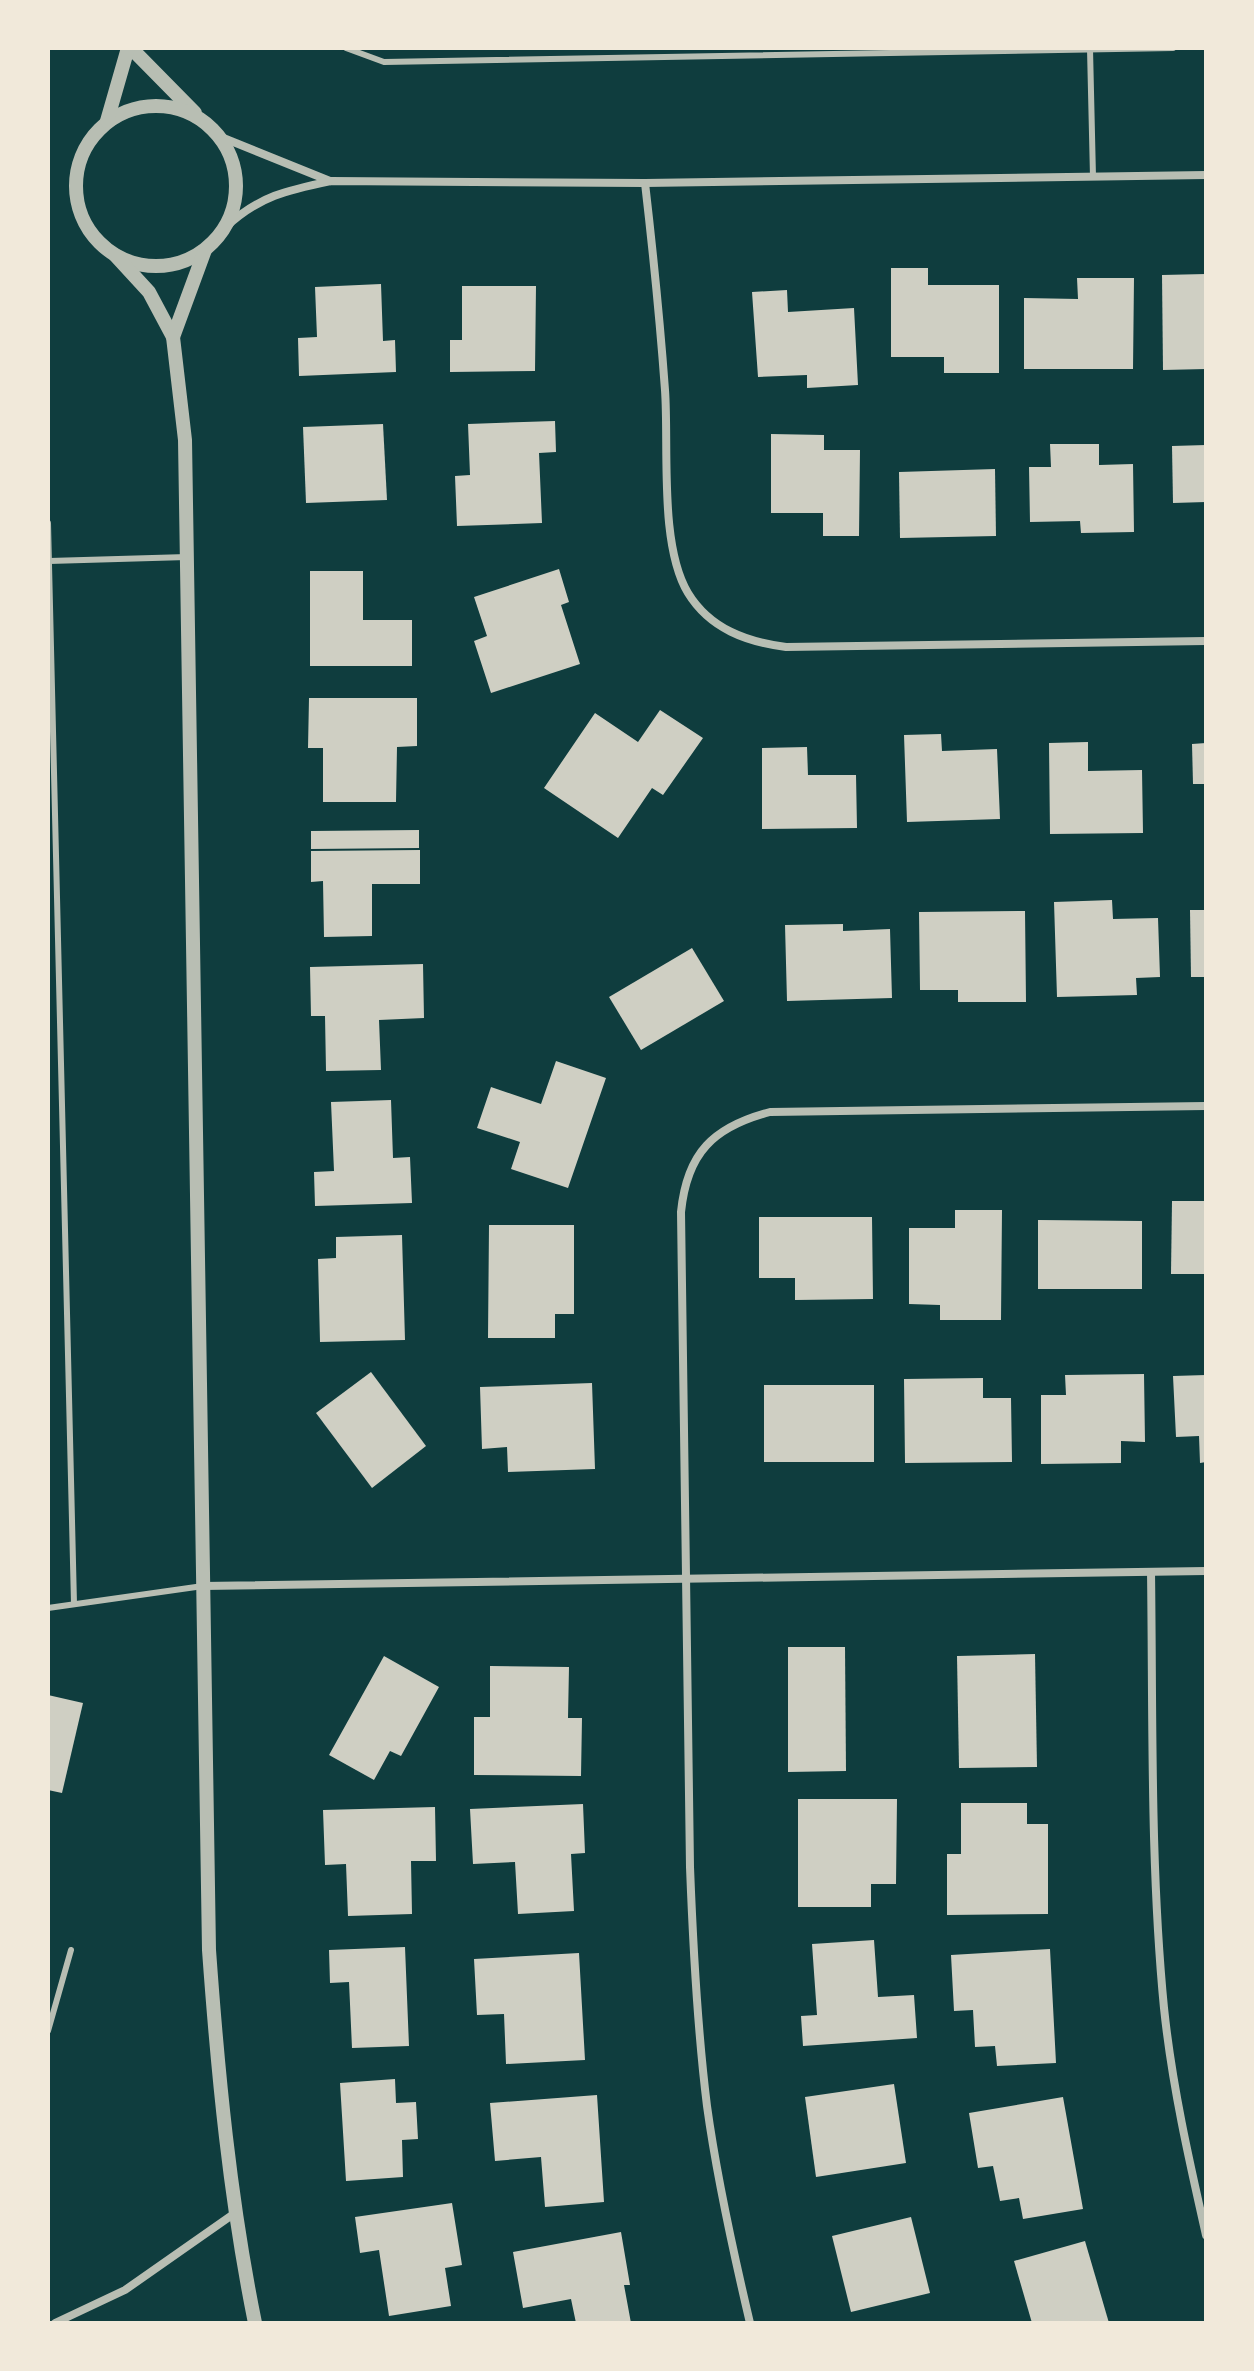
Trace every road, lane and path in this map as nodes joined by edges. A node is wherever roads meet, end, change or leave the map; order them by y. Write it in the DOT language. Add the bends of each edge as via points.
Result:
graph roads {
  1 [pos="129,48"];
  2 [pos="346,48"];
  3 [pos="1173,48"];
  4 [pos="1090,49"];
  5 [pos="198,116"];
  6 [pos="107,121"];
  7 [pos="221,137"];
  8 [pos="1206,175"];
  9 [pos="1093,177"];
  10 [pos="331,181"];
  11 [pos="645,183"];
  12 [pos="226,227"];
  13 [pos="205,250"];
  14 [pos="115,255"];
  15 [pos="173,337"];
  16 [pos="48,523"];
  17 [pos="187,557"];
  18 [pos="49,561"];
  19 [pos="1206,641"];
  20 [pos="1206,1106"];
  21 [pos="1206,1571"];
  22 [pos="1151,1572"];
  23 [pos="686,1579"];
  24 [pos="203,1586"];
  25 [pos="74,1604"];
  26 [pos="48,1608"];
  27 [pos="71,1950"];
  28 [pos="48,2031"];
  29 [pos="235,2213"];
  30 [pos="1206,2235"];
  31 [pos="55,2323"];
  32 [pos="255,2323"];
  33 [pos="750,2323"];
  1 -- 5 [label="street"];
  1 -- 6 [label="street"];
  2 -- 4 [label="lane" via="384,62"];
  3 -- 4 [label="lane"];
  4 -- 9 [label="lane"];
  5 -- 6 [label="street" via="168,106 136,107"];
  5 -- 7 [label="street"];
  6 -- 14 [label="street" via="86,144 76,190 77,206 91,234"];
  7 -- 10 [label="street"];
  7 -- 12 [label="street" via="235,166 237,197"];
  8 -- 9 [label="street"];
  9 -- 11 [label="street"];
  10 -- 11 [label="street"];
  10 -- 12 [label="street" via="280,192"];
  11 -- 19 [label="street" via="665,393 671,543 689,595 707,617 730,633 786,647"];
  12 -- 13 [label="street"];
  13 -- 14 [label="street" via="176,264 145,266"];
  13 -- 15 [label="street"];
  14 -- 15 [label="street" via="149,292"];
  15 -- 17 [label="street" via="185,440"];
  16 -- 18 [label="lane"];
  17 -- 18 [label="lane"];
  17 -- 24 [label="street"];
  18 -- 25 [label="lane"];
  20 -- 23 [label="street" via="770,1112 741,1120 716,1135 696,1158 684,1185 681,1212"];
  21 -- 22 [label="street"];
  22 -- 23 [label="street"];
  22 -- 30 [label="street" via="1156,1890 1164,2011 1182,2130"];
  23 -- 24 [label="street"];
  23 -- 33 [label="street" via="694,1970 707,2106"];
  24 -- 25 [label="lane"];
  24 -- 29 [label="street" via="209,1950"];
  25 -- 26 [label="lane"];
  27 -- 28 [label="lane"];
  29 -- 31 [label="street" via="125,2290"];
  29 -- 32 [label="street"];
}
